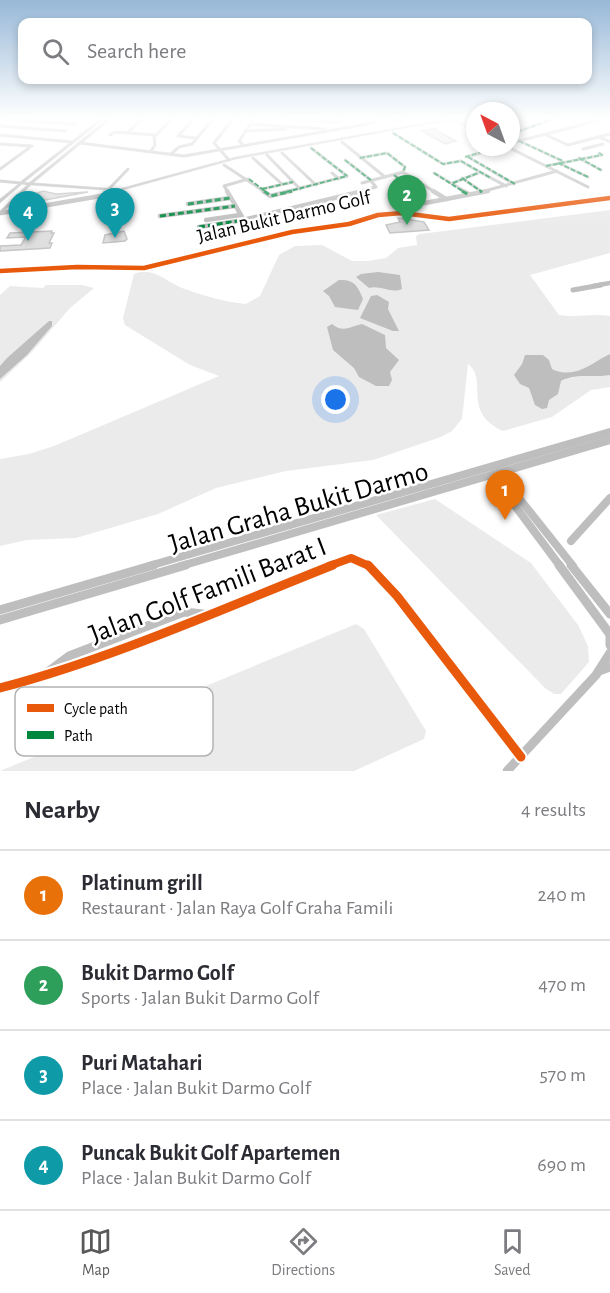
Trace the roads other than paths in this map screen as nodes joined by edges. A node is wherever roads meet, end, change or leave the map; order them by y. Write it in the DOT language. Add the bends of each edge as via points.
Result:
graph roads {
  1 [pos="19,155"];
  2 [pos="56,155"];
  3 [pos="65,155"];
  4 [pos="224,155"];
  5 [pos="261,155"];
  6 [pos="267,155"];
  7 [pos="284,155"];
  8 [pos="321,155"];
  9 [pos="357,155"];
  10 [pos="376,155"];
  11 [pos="389,155"];
  12 [pos="428,155"];
  13 [pos="524,155"];
  14 [pos="548,155"];
  15 [pos="597,155"];
  16 [pos="471,156"];
  17 [pos="468,157"];
  18 [pos="253,158"];
  19 [pos="360,158"];
  20 [pos="579,158"];
  21 [pos="229,160"];
  22 [pos="345,160"];
  23 [pos="461,161"];
  24 [pos="562,162"];
  25 [pos="224,165"];
  26 [pos="546,166"];
  27 [pos="1,167"];
  28 [pos="210,167"];
  29 [pos="354,167"];
  30 [pos="128,169"];
  31 [pos="579,169"];
  32 [pos="601,170"];
  33 [pos="339,171"];
  34 [pos="557,171"];
  35 [pos="403,172"];
  36 [pos="332,173"];
  37 [pos="434,173"];
  38 [pos="478,174"];
  39 [pos="394,175"];
  40 [pos="385,177"];
  41 [pos="588,177"];
  42 [pos="462,178"];
  43 [pos="249,179"];
  44 [pos="339,179"];
  45 [pos="371,181"];
  46 [pos="294,182"];
  47 [pos="1,183"];
  48 [pos="362,183"];
  49 [pos="453,183"];
  50 [pos="20,184"];
  51 [pos="282,184"];
  52 [pos="514,184"];
  53 [pos="29,185"];
  54 [pos="316,185"];
  55 [pos="506,186"];
  56 [pos="588,187"];
  57 [pos="262,189"];
  58 [pos="300,189"];
  59 [pos="108,190"];
  60 [pos="482,192"];
  61 [pos="418,193"];
  62 [pos="112,194"];
  63 [pos="469,195"];
  64 [pos="610,197"];
  65 [pos="230,198"];
  66 [pos="446,199"];
  67 [pos="0,202"];
  68 [pos="425,203"];
  69 [pos="188,204"];
  70 [pos="235,206"];
  71 [pos="0,214"];
  72 [pos="160,216"];
  73 [pos="242,218"];
  74 [pos="206,220"];
  75 [pos="199,227"];
  76 [pos="249,229"];
  77 [pos="0,269"];
  78 [pos="610,283"];
  79 [pos="573,290"];
  80 [pos="610,432"];
  81 [pos="610,440"];
  82 [pos="496,474"];
  83 [pos="608,504"];
  84 [pos="571,541"];
  85 [pos="0,610"];
  86 [pos="610,614"];
  87 [pos="0,620"];
  88 [pos="609,631"];
  89 [pos="610,645"];
  90 [pos="610,653"];
  91 [pos="610,666"];
  92 [pos="599,672"];
  93 [pos="0,688"];
  94 [pos="521,757"];
  95 [pos="507,771"];
  1 -- 27 [label="street"];
  2 -- 50 [label="street"];
  3 -- 53 [label="street"];
  4 -- 21 [label="street"];
  5 -- 21 [label="main road"];
  6 -- 18 [label="main road"];
  6 -- 46 [label="street"];
  7 -- 54 [label="street"];
  8 -- 33 [label="street"];
  9 -- 19 [label="street"];
  10 -- 19 [label="street"];
  11 -- 35 [label="street" via="405,168"];
  12 -- 23 [label="street" via="443,164"];
  13 -- 26 [label="street"];
  14 -- 24 [label="street"];
  15 -- 20 [label="street"];
  16 -- 17 [label="street"];
  17 -- 23 [label="street"];
  17 -- 52 [label="street"];
  18 -- 25 [label="main road"];
  18 -- 51 [label="street"];
  19 -- 40 [label="street"];
  20 -- 24 [label="street"];
  20 -- 32 [label="street"];
  21 -- 28 [label="main road"];
  22 -- 29 [label="street"];
  23 -- 38 [label="street"];
  24 -- 26 [label="street"];
  24 -- 31 [label="street"];
  24 -- 41 [label="street"];
  25 -- 28 [label="main road"];
  25 -- 43 [label="street"];
  26 -- 34 [label="street"];
  28 -- 59 [label="main road"];
  28 -- 62 [label="main road"];
  29 -- 33 [label="street"];
  29 -- 45 [label="street"];
  30 -- 59 [label="street"];
  33 -- 44 [label="street" via="347,177"];
  34 -- 52 [label="street"];
  34 -- 56 [label="street"];
  35 -- 39 [label="street"];
  35 -- 66 [label="street"];
  36 -- 44 [label="street"];
  37 -- 49 [label="street"];
  38 -- 42 [label="street"];
  38 -- 55 [label="street"];
  39 -- 40 [label="street"];
  39 -- 61 [label="street"];
  40 -- 45 [label="street"];
  42 -- 49 [label="street"];
  42 -- 60 [label="street"];
  43 -- 57 [label="street"];
  43 -- 65 [label="street" via="224,184"];
  44 -- 54 [label="street"];
  45 -- 48 [label="street"];
  45 -- 73 [label="street" via="376,188"];
  46 -- 51 [label="street"];
  46 -- 58 [label="street"];
  47 -- 50 [label="street"];
  49 -- 63 [label="street"];
  50 -- 53 [label="main road"];
  50 -- 67 [label="main road"];
  51 -- 57 [label="street"];
  52 -- 55 [label="street"];
  53 -- 59 [label="main road"];
  53 -- 62 [label="main road"];
  53 -- 71 [label="main road"];
  54 -- 58 [label="street"];
  55 -- 60 [label="street"];
  57 -- 58 [label="street" via="270,196"];
  60 -- 63 [label="street"];
  62 -- 71 [label="street"];
  63 -- 66 [label="street"];
  64 -- 77 [label="street, Jalan Bukit Darmo Golf" via="449,219 402,213 378,215 144,268"];
  65 -- 69 [label="street"];
  65 -- 70 [label="street"];
  66 -- 68 [label="street"];
  70 -- 72 [label="street"];
  70 -- 73 [label="street"];
  73 -- 74 [label="street"];
  73 -- 75 [label="street"];
  73 -- 76 [label="street"];
  78 -- 79 [label="street"];
  80 -- 85 [label="street, Jalan Graha Bukit Darmo"];
  81 -- 82 [label="street, Jalan Graha Bukit Darmo"];
  82 -- 86 [label="street"];
  82 -- 87 [label="street, Jalan Graha Bukit Darmo"];
  82 -- 88 [label="street"];
  83 -- 84 [label="street"];
  88 -- 89 [label="street"];
  90 -- 92 [label="street"];
  91 -- 92 [label="street"];
  92 -- 94 [label="street"];
  93 -- 94 [label="street, Jalan Golf Famili Barat I" via="42,677 69,656 184,612 204,614 343,560 357,559 366,563 397,596"];
  94 -- 95 [label="street"];
}
